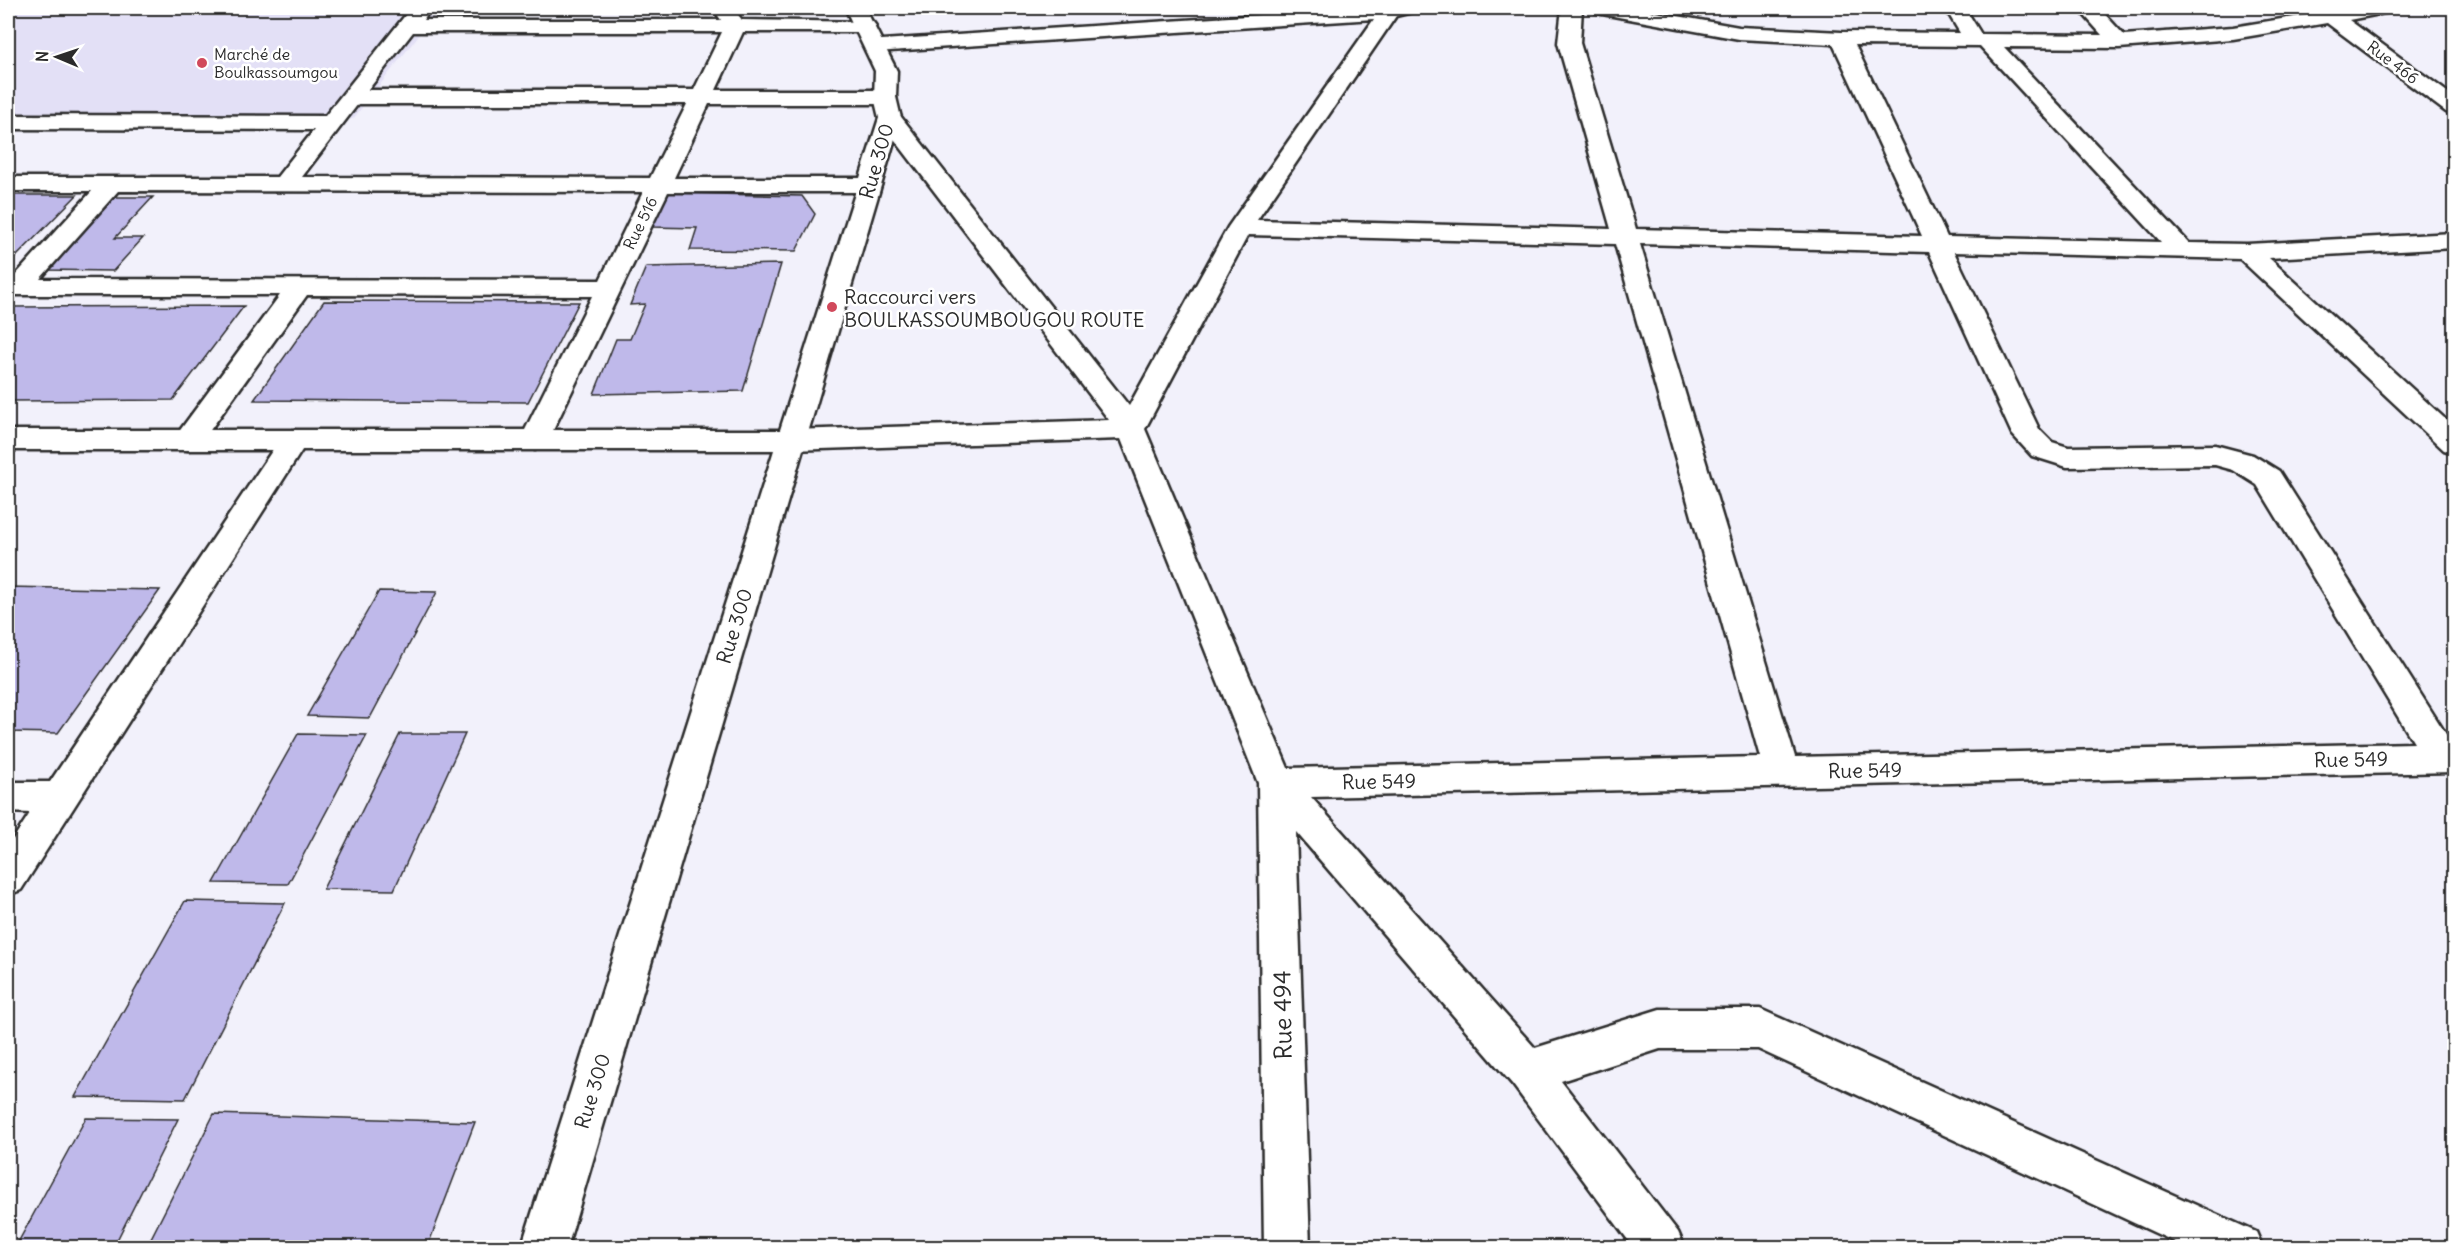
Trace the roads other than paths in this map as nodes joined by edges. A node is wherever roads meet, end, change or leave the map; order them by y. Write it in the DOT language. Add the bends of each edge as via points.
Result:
graph roads {
  1 [pos="422,8"];
  2 [pos="1572,8"];
  3 [pos="1602,8"];
  4 [pos="1730,8"];
  5 [pos="1954,8"];
  6 [pos="2088,8"];
  7 [pos="2286,8"];
  8 [pos="2383,8"];
  9 [pos="1397,10"];
  10 [pos="729,17"];
  11 [pos="860,17"];
  12 [pos="2332,17"];
  13 [pos="2304,21"];
  14 [pos="407,26"];
  15 [pos="1739,33"];
  16 [pos="1840,38"];
  17 [pos="1982,41"];
  18 [pos="2120,42"];
  19 [pos="875,46"];
  20 [pos="351,97"];
  21 [pos="700,97"];
  22 [pos="887,107"];
  23 [pos="2454,107"];
  24 [pos="8,122"];
  25 [pos="331,123"];
  26 [pos="8,184"];
  27 [pos="112,184"];
  28 [pos="284,184"];
  29 [pos="659,184"];
  30 [pos="869,185"];
  31 [pos="1240,227"];
  32 [pos="1626,237"];
  33 [pos="2454,240"];
  34 [pos="1938,245"];
  35 [pos="2183,251"];
  36 [pos="2247,252"];
  37 [pos="13,287"];
  38 [pos="299,288"];
  39 [pos="608,288"];
  40 [pos="1131,429"];
  41 [pos="8,440"];
  42 [pos="188,440"];
  43 [pos="294,440"];
  44 [pos="535,440"];
  45 [pos="791,440"];
  46 [pos="2454,443"];
  47 [pos="2448,757"];
  48 [pos="1782,772"];
  49 [pos="1276,783"];
  50 [pos="8,797"];
  51 [pos="60,798"];
  52 [pos="8,878"];
  53 [pos="1528,1071"];
  54 [pos="543,1248"];
  55 [pos="1287,1248"];
  56 [pos="1662,1248"];
  57 [pos="2240,1248"];
  1 -- 14 [label="street"];
  2 -- 32 [label="street" via="1569,43"];
  3 -- 15 [label="street"];
  4 -- 15 [label="street"];
  5 -- 17 [label="street"];
  6 -- 18 [label="street"];
  7 -- 13 [label="street"];
  8 -- 12 [label="street"];
  9 -- 19 [label="street"];
  9 -- 31 [label="street"];
  10 -- 11 [label="street"];
  10 -- 14 [label="street"];
  10 -- 21 [label="street, Rue 516"];
  11 -- 19 [label="street, Rue 300"];
  12 -- 13 [label="street"];
  12 -- 23 [label="street, Rue 466"];
  13 -- 18 [label="street" via="2233,33"];
  14 -- 20 [label="street"];
  15 -- 16 [label="street"];
  16 -- 17 [label="street"];
  16 -- 34 [label="street"];
  17 -- 18 [label="street"];
  17 -- 35 [label="street"];
  19 -- 22 [label="street, Rue 300" via="886,71"];
  20 -- 21 [label="street"];
  20 -- 25 [label="street"];
  21 -- 22 [label="street"];
  21 -- 29 [label="street, Rue 516"];
  22 -- 30 [label="street, Rue 300"];
  22 -- 40 [label="street"];
  24 -- 25 [label="street"];
  25 -- 28 [label="street"];
  26 -- 27 [label="street"];
  27 -- 28 [label="street"];
  27 -- 37 [label="street"];
  28 -- 29 [label="street"];
  29 -- 30 [label="street"];
  29 -- 39 [label="street, Rue 516"];
  30 -- 45 [label="street, Rue 300"];
  31 -- 32 [label="street"];
  31 -- 40 [label="street"];
  32 -- 34 [label="street"];
  32 -- 48 [label="street"];
  33 -- 36 [label="street"];
  34 -- 35 [label="street"];
  34 -- 47 [label="street" via="2027,434 2042,449 2067,457 2215,455 2243,462 2268,478"];
  35 -- 36 [label="street"];
  36 -- 46 [label="street"];
  37 -- 38 [label="street"];
  38 -- 39 [label="street"];
  38 -- 42 [label="street"];
  39 -- 44 [label="street, Rue 516"];
  40 -- 45 [label="street"];
  40 -- 49 [label="street"];
  41 -- 42 [label="street"];
  42 -- 43 [label="street"];
  43 -- 44 [label="street"];
  43 -- 51 [label="street"];
  44 -- 45 [label="street"];
  45 -- 54 [label="street, Rue 300"];
  47 -- 48 [label="street, Rue 549"];
  48 -- 49 [label="street, Rue 549"];
  49 -- 53 [label="street"];
  49 -- 55 [label="street, Rue 494"];
  50 -- 51 [label="street"];
  51 -- 52 [label="street"];
  53 -- 56 [label="street"];
  53 -- 57 [label="street" via="1660,1029 1760,1029"];
}
